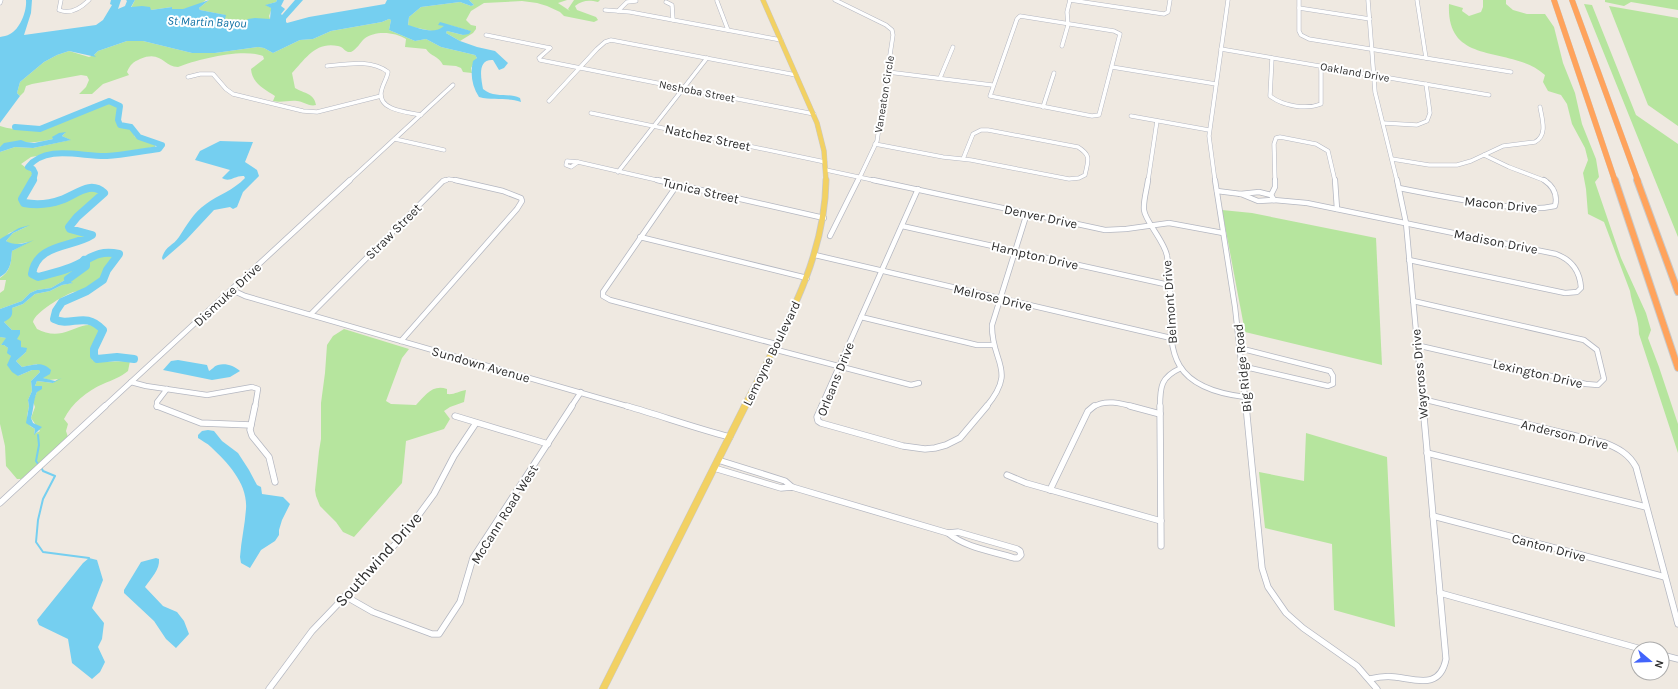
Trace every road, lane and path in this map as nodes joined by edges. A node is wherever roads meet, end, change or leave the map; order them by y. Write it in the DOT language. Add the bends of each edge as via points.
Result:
graph roads {
  1 [pos="1,0"];
  2 [pos="61,0"];
  3 [pos="89,0"];
  4 [pos="763,0"];
  5 [pos="835,0"];
  6 [pos="1070,0"];
  7 [pos="1170,0"];
  8 [pos="1228,0"];
  9 [pos="1299,0"];
  10 [pos="1368,0"];
  11 [pos="1417,0"];
  12 [pos="1554,0"];
  13 [pos="1572,0"];
  14 [pos="636,1"];
  15 [pos="717,1"];
  16 [pos="666,2"];
  17 [pos="0,3"];
  18 [pos="1299,8"];
  19 [pos="605,10"];
  20 [pos="618,11"];
  21 [pos="1370,19"];
  22 [pos="673,20"];
  23 [pos="1068,23"];
  24 [pos="728,30"];
  25 [pos="486,35"];
  26 [pos="781,40"];
  27 [pos="1062,46"];
  28 [pos="953,47"];
  29 [pos="1221,49"];
  30 [pos="1372,49"];
  31 [pos="707,58"];
  32 [pos="1272,58"];
  33 [pos="1426,58"];
  34 [pos="327,66"];
  35 [pos="1321,66"];
  36 [pos="1112,67"];
  37 [pos="580,68"];
  38 [pos="888,72"];
  39 [pos="1511,72"];
  40 [pos="1054,73"];
  41 [pos="796,75"];
  42 [pos="1374,75"];
  43 [pos="188,77"];
  44 [pos="940,78"];
  45 [pos="1216,84"];
  46 [pos="1426,84"];
  47 [pos="453,85"];
  48 [pos="992,85"];
  49 [pos="683,88"];
  50 [pos="1490,95"];
  51 [pos="381,96"];
  52 [pos="549,101"];
  53 [pos="1043,107"];
  54 [pos="1540,107"];
  55 [pos="591,113"];
  56 [pos="814,114"];
  57 [pos="422,115"];
  58 [pos="1131,116"];
  59 [pos="1157,121"];
  60 [pos="1383,123"];
  61 [pos="654,126"];
  62 [pos="1209,130"];
  63 [pos="395,140"];
  64 [pos="875,144"];
  65 [pos="444,150"];
  66 [pos="1484,155"];
  67 [pos="963,159"];
  68 [pos="1392,159"];
  69 [pos="578,162"];
  70 [pos="825,162"];
  71 [pos="826,170"];
  72 [pos="618,172"];
  73 [pos="860,177"];
  74 [pos="677,185"];
  75 [pos="1400,188"];
  76 [pos="918,189"];
  77 [pos="1217,192"];
  78 [pos="1239,194"];
  79 [pos="1271,195"];
  80 [pos="1274,200"];
  81 [pos="1337,209"];
  82 [pos="1027,213"];
  83 [pos="824,218"];
  84 [pos="1406,223"];
  85 [pos="1151,225"];
  86 [pos="902,226"];
  87 [pos="1222,233"];
  88 [pos="830,236"];
  89 [pos="640,238"];
  90 [pos="1016,251"];
  91 [pos="816,255"];
  92 [pos="1409,260"];
  93 [pos="882,270"];
  94 [pos="807,278"];
  95 [pos="1169,285"];
  96 [pos="232,290"];
  97 [pos="1678,292"];
  98 [pos="1001,299"];
  99 [pos="1413,301"];
  100 [pos="311,314"];
  101 [pos="861,317"];
  102 [pos="1171,338"];
  103 [pos="401,341"];
  104 [pos="994,345"];
  105 [pos="1416,345"];
  106 [pos="775,347"];
  107 [pos="1239,348"];
  108 [pos="839,366"];
  109 [pos="1241,366"];
  110 [pos="1181,368"];
  111 [pos="1678,368"];
  112 [pos="131,382"];
  113 [pos="919,383"];
  114 [pos="167,389"];
  115 [pos="581,392"];
  116 [pos="1245,397"];
  117 [pos="1422,399"];
  118 [pos="1160,414"];
  119 [pos="455,416"];
  120 [pos="476,422"];
  121 [pos="251,425"];
  122 [pos="730,437"];
  123 [pos="548,444"];
  124 [pos="1427,453"];
  125 [pos="718,460"];
  126 [pos="714,468"];
  127 [pos="1007,475"];
  128 [pos="275,482"];
  129 [pos="792,487"];
  130 [pos="1050,490"];
  131 [pos="2,498"];
  132 [pos="0,503"];
  133 [pos="1646,507"];
  134 [pos="1433,516"];
  135 [pos="1161,521"];
  136 [pos="948,533"];
  137 [pos="1161,546"];
  138 [pos="1665,577"];
  139 [pos="1440,593"];
  140 [pos="345,596"];
  141 [pos="1678,624"];
  142 [pos="1630,646"];
  143 [pos="1370,679"];
  144 [pos="269,689"];
  145 [pos="604,689"];
  146 [pos="1378,689"];
  1 -- 17 [label="street"];
  2 -- 3 [label="street" via="59,10 66,12 81,8"];
  4 -- 26 [label="main road, Lemoyne Boulevard"];
  5 -- 38 [label="street, Vaneaton Circle" via="892,30"];
  6 -- 7 [label="street" via="1164,14 1168,12"];
  6 -- 23 [label="street"];
  8 -- 29 [label="street, Big Ridge Road"];
  9 -- 18 [label="street"];
  10 -- 21 [label="street, Waycross Drive"];
  11 -- 33 [label="street"];
  12 -- 111 [label="highway"];
  13 -- 97 [label="highway"];
  14 -- 20 [label="street" via="627,2"];
  15 -- 24 [label="street"];
  16 -- 22 [label="street" via="672,5"];
  18 -- 21 [label="street"];
  18 -- 30 [label="street" via="1299,32 1303,36 1312,40"];
  19 -- 20 [label="street"];
  20 -- 22 [label="street"];
  21 -- 30 [label="street, Waycross Drive"];
  22 -- 24 [label="street"];
  23 -- 27 [label="street"];
  23 -- 36 [label="street" via="1118,32 1120,35"];
  23 -- 48 [label="street" via="1020,16"];
  24 -- 26 [label="street"];
  25 -- 37 [label="street, Neshoba Street" via="550,48 539,58 540,60"];
  26 -- 41 [label="main road, Lemoyne Boulevard"];
  28 -- 44 [label="street"];
  29 -- 32 [label="street, Oakland Drive"];
  29 -- 45 [label="street, Big Ridge Road"];
  30 -- 33 [label="street"];
  30 -- 42 [label="street, Waycross Drive"];
  31 -- 37 [label="street" via="610,41 602,45"];
  31 -- 41 [label="street"];
  31 -- 49 [label="street"];
  32 -- 35 [label="street, Oakland Drive"];
  32 -- 35 [label="street" via="1270,96 1278,101 1305,106 1314,107 1321,104"];
  33 -- 39 [label="street"];
  34 -- 51 [label="street" via="368,64 383,68 388,72 388,76"];
  35 -- 42 [label="street, Oakland Drive"];
  36 -- 45 [label="street"];
  36 -- 53 [label="street" via="1101,113 1095,117"];
  37 -- 49 [label="street, Neshoba Street"];
  37 -- 52 [label="street"];
  38 -- 44 [label="street"];
  38 -- 64 [label="street, Vaneaton Circle"];
  40 -- 53 [label="street"];
  41 -- 56 [label="main road, Lemoyne Boulevard"];
  42 -- 46 [label="street, Oakland Drive"];
  42 -- 60 [label="street, Waycross Drive" via="1375,92"];
  43 -- 51 [label="street" via="212,73 233,94 308,112 330,110"];
  44 -- 48 [label="street"];
  45 -- 62 [label="street, Big Ridge Road"];
  46 -- 50 [label="street, Oakland Drive"];
  46 -- 60 [label="street" via="1430,113 1428,121 1417,125"];
  47 -- 57 [label="street, Dismuke Drive"];
  48 -- 53 [label="street" via="989,95 993,98"];
  49 -- 56 [label="street, Neshoba Street"];
  49 -- 61 [label="street"];
  51 -- 57 [label="street" via="389,107"];
  54 -- 66 [label="street" via="1542,132 1538,140 1500,147"];
  55 -- 61 [label="street, Natchez Street"];
  56 -- 70 [label="main road, Lemoyne Boulevard"];
  57 -- 63 [label="street, Dismuke Drive"];
  58 -- 59 [label="street"];
  59 -- 62 [label="street"];
  59 -- 85 [label="street, Belmont Drive" via="1143,208"];
  60 -- 68 [label="street, Waycross Drive"];
  61 -- 70 [label="street, Natchez Street"];
  61 -- 72 [label="street"];
  62 -- 77 [label="street, Big Ridge Road"];
  63 -- 65 [label="street"];
  63 -- 96 [label="street, Dismuke Drive"];
  64 -- 67 [label="street"];
  64 -- 73 [label="street, Vaneaton Circle"];
  66 -- 68 [label="street" via="1470,162 1453,165"];
  66 -- 75 [label="street, Macon Drive" via="1514,170 1550,183 1554,188 1554,206 1545,209 1491,204"];
  67 -- 67 [label="street" via="1074,179 1085,175 1089,156 1078,147 981,130 973,134"];
  68 -- 75 [label="street, Waycross Drive"];
  69 -- 72 [label="street, Tunica Street"];
  70 -- 71 [label="main road, Lemoyne Boulevard"];
  71 -- 73 [label="street, Denver Drive"];
  71 -- 83 [label="main road, Lemoyne Boulevard"];
  72 -- 74 [label="street, Tunica Street"];
  73 -- 76 [label="street, Denver Drive"];
  73 -- 88 [label="street, Vaneaton Circle"];
  74 -- 83 [label="street, Tunica Street"];
  74 -- 89 [label="street"];
  75 -- 84 [label="street, Waycross Drive"];
  76 -- 82 [label="street, Denver Drive"];
  76 -- 86 [label="street, Orleans Drive"];
  77 -- 78 [label="street, Madison Drive"];
  77 -- 87 [label="street, Big Ridge Road"];
  78 -- 79 [label="street" via="1259,192"];
  78 -- 80 [label="street, Madison Drive" via="1258,201"];
  79 -- 80 [label="street"];
  79 -- 81 [label="street" via="1275,187 1276,138 1316,144 1330,153 1335,175"];
  80 -- 81 [label="street, Madison Drive"];
  81 -- 84 [label="street, Madison Drive"];
  82 -- 85 [label="street, Denver Drive" via="1105,230"];
  82 -- 90 [label="street"];
  83 -- 91 [label="main road, Lemoyne Boulevard"];
  84 -- 92 [label="street, Waycross Drive"];
  84 -- 92 [label="street, Madison Drive" via="1562,256 1575,266 1581,288 1577,292 1565,293"];
  85 -- 87 [label="street, Denver Drive" via="1175,223"];
  85 -- 95 [label="street, Belmont Drive" via="1165,250"];
  86 -- 90 [label="street, Hampton Drive"];
  86 -- 93 [label="street, Orleans Drive"];
  87 -- 107 [label="street, Big Ridge Road" via="1235,307"];
  89 -- 94 [label="street"];
  89 -- 106 [label="street" via="603,292 603,296 614,302"];
  90 -- 95 [label="street, Hampton Drive"];
  90 -- 98 [label="street"];
  91 -- 93 [label="street, Melrose Drive"];
  91 -- 94 [label="main road, Lemoyne Boulevard"];
  92 -- 99 [label="street, Waycross Drive"];
  93 -- 98 [label="street, Melrose Drive"];
  93 -- 101 [label="street, Orleans Drive"];
  94 -- 106 [label="main road, Lemoyne Boulevard"];
  95 -- 102 [label="street, Belmont Drive"];
  96 -- 100 [label="street, Sundown Avenue"];
  96 -- 112 [label="street, Dismuke Drive"];
  98 -- 102 [label="street, Melrose Drive"];
  98 -- 104 [label="street" via="992,325"];
  99 -- 105 [label="street, Waycross Drive"];
  99 -- 105 [label="street, Lexington Drive" via="1584,340 1597,350 1604,379 1598,385 1586,384"];
  100 -- 103 [label="street, Sundown Avenue"];
  100 -- 103 [label="street, Straw Street" via="443,181 452,179 523,199"];
  101 -- 104 [label="street" via="977,345"];
  101 -- 108 [label="street, Orleans Drive"];
  102 -- 110 [label="street, Belmont Drive" via="1174,357"];
  103 -- 115 [label="street, Sundown Avenue"];
  104 -- 108 [label="street, Orleans Drive" via="1002,371 999,388 961,437 949,444 933,448 905,447 818,422 817,416"];
  105 -- 117 [label="street, Waycross Drive"];
  106 -- 108 [label="street"];
  106 -- 122 [label="main road, Lemoyne Boulevard"];
  107 -- 109 [label="street, Big Ridge Road"];
  107 -- 109 [label="street" via="1330,371 1333,376 1332,384 1328,386"];
  108 -- 113 [label="street" via="911,385"];
  109 -- 116 [label="street, Big Ridge Road"];
  110 -- 116 [label="street, Belmont Drive" via="1197,383 1210,389"];
  110 -- 118 [label="street" via="1169,374 1163,381"];
  112 -- 114 [label="street"];
  112 -- 131 [label="street, Dismuke Drive"];
  114 -- 121 [label="street" via="157,402 157,407 201,423"];
  114 -- 121 [label="street" via="211,395 256,388 259,391"];
  115 -- 122 [label="street, Sundown Avenue"];
  115 -- 123 [label="street, McCann Road West"];
  116 -- 143 [label="street, Big Ridge Road" via="1262,568 1268,587 1279,605 1294,621 1352,662"];
  117 -- 124 [label="street, Waycross Drive"];
  117 -- 133 [label="street, Anderson Drive" via="1612,445 1633,461"];
  118 -- 130 [label="street" via="1110,402 1095,405 1088,411"];
  118 -- 135 [label="street"];
  119 -- 120 [label="street"];
  120 -- 123 [label="street"];
  120 -- 140 [label="street, Southwind Drive" via="434,494 409,528"];
  121 -- 128 [label="street" via="251,433 269,457"];
  122 -- 125 [label="main road, Lemoyne Boulevard"];
  123 -- 140 [label="street, McCann Road West" via="473,558 465,591 439,634 432,634 373,612"];
  124 -- 133 [label="street"];
  124 -- 134 [label="street, Waycross Drive"];
  125 -- 126 [label="main road, Lemoyne Boulevard"];
  125 -- 129 [label="street" via="785,481"];
  126 -- 129 [label="street" via="780,488"];
  126 -- 145 [label="main road, Lemoyne Boulevard"];
  127 -- 130 [label="street"];
  129 -- 136 [label="street"];
  130 -- 135 [label="street"];
  131 -- 132 [label="street, Dismuke Drive"];
  133 -- 138 [label="street, Anderson Drive"];
  134 -- 138 [label="street, Canton Drive"];
  134 -- 139 [label="street, Waycross Drive"];
  135 -- 137 [label="street"];
  136 -- 136 [label="street" via="963,543 1014,558 1021,556 1017,549 958,532"];
  138 -- 141 [label="street, Anderson Drive"];
  139 -- 142 [label="street"];
  139 -- 143 [label="street, Waycross Drive" via="1446,659 1444,672 1440,677 1421,683 1388,676"];
  140 -- 144 [label="street, Southwind Drive" via="312,631"];
  143 -- 146 [label="street, Big Ridge Road"];
}
